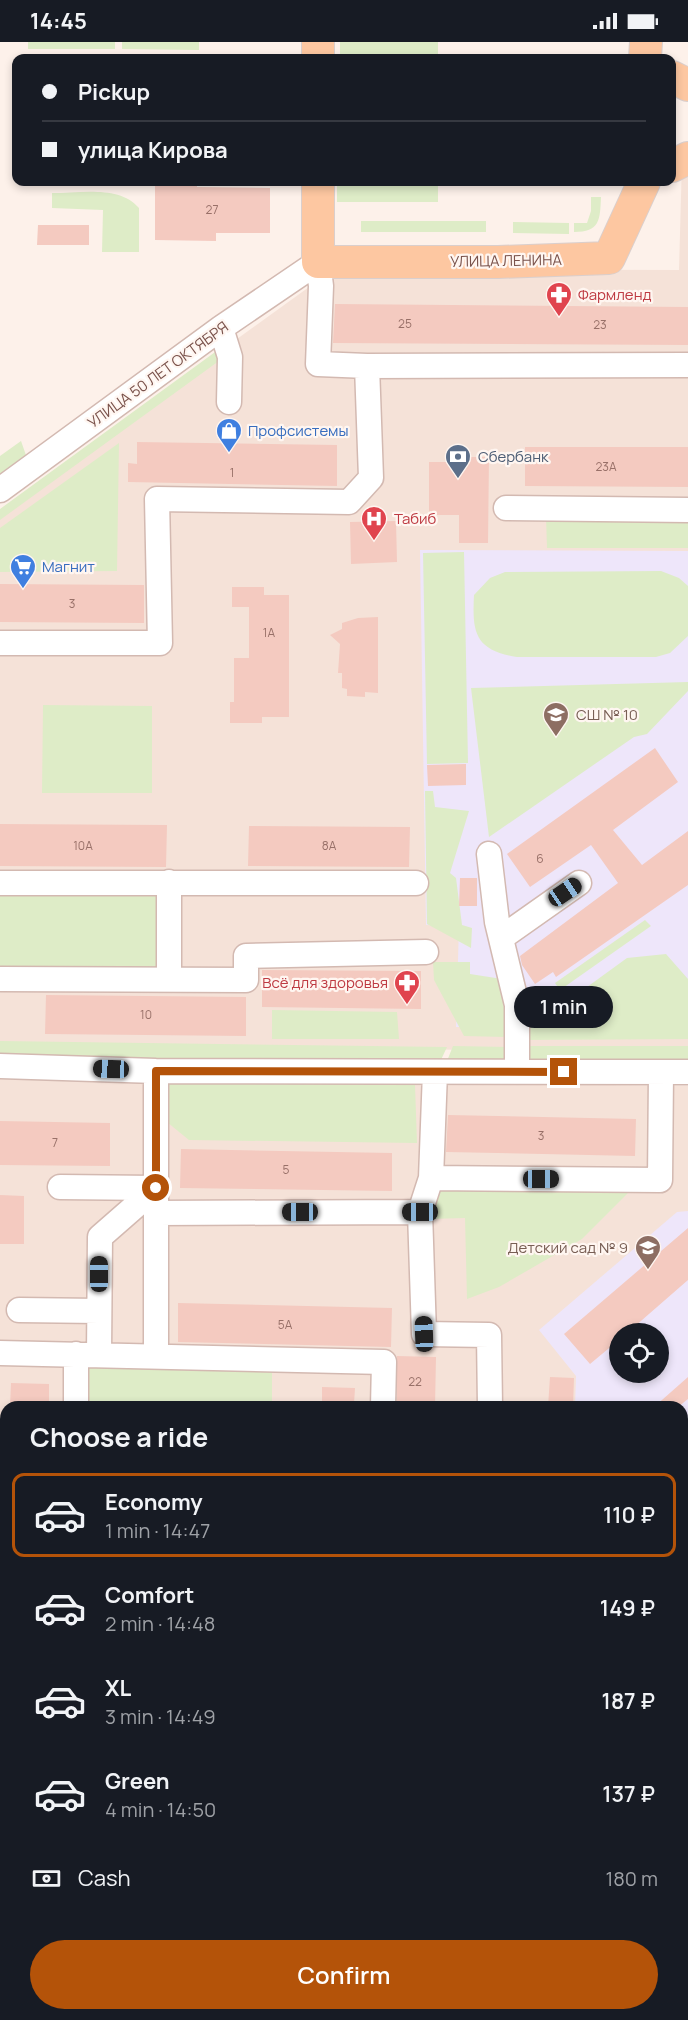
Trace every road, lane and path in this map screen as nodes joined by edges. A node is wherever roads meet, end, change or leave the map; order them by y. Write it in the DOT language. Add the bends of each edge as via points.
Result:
graph roads {
  1 [pos="318,186"];
  2 [pos="642,186"];
  3 [pos="318,262"];
  4 [pos="221,328"];
  5 [pos="688,365"];
  6 [pos="367,366"];
  7 [pos="229,402"];
  8 [pos="0,490"];
  9 [pos="506,508"];
  10 [pos="688,510"];
  11 [pos="0,643"];
  12 [pos="489,854"];
  13 [pos="169,882"];
  14 [pos="0,883"];
  15 [pos="416,883"];
  16 [pos="579,883"];
  17 [pos="501,938"];
  18 [pos="426,952"];
  19 [pos="0,979"];
  20 [pos="169,979"];
  21 [pos="0,1066"];
  22 [pos="156,1071"];
  23 [pos="435,1072"];
  24 [pos="517,1072"];
  25 [pos="688,1072"];
  26 [pos="661,1073"];
  27 [pos="431,1179"];
  28 [pos="60,1187"];
  29 [pos="156,1188"];
  30 [pos="420,1212"];
  31 [pos="156,1213"];
  32 [pos="19,1310"];
  33 [pos="99,1311"];
  34 [pos="0,1353"];
  35 [pos="87,1355"];
  36 [pos="156,1356"];
  37 [pos="77,1401"];
  38 [pos="383,1401"];
  39 [pos="490,1401"];
  1 -- 3 [label="main road"];
  2 -- 3 [label="main road, УЛИЦА ЛЕНИНА" via="609,258"];
  3 -- 4 [label="street, УЛИЦА 50 ЛЕТ ОКТЯБРЯ"];
  3 -- 6 [label="street" via="321,286 312,367"];
  4 -- 7 [label="street" via="230,357"];
  4 -- 8 [label="street, УЛИЦА 50 ЛЕТ ОКТЯБРЯ"];
  5 -- 6 [label="street"];
  6 -- 11 [label="street" via="371,478 349,502 158,499 160,643"];
  9 -- 10 [label="street"];
  12 -- 17 [label="street"];
  13 -- 14 [label="street"];
  13 -- 15 [label="street"];
  13 -- 20 [label="street"];
  16 -- 17 [label="street"];
  17 -- 24 [label="street" via="517,1005"];
  18 -- 20 [label="street" via="246,956 246,980"];
  19 -- 20 [label="street"];
  21 -- 22 [label="street"];
  22 -- 23 [label="street"];
  22 -- 29 [label="street"];
  23 -- 24 [label="street"];
  23 -- 27 [label="street"];
  24 -- 26 [label="street"];
  25 -- 26 [label="street"];
  26 -- 27 [label="street" via="660,1180"];
  27 -- 30 [label="street"];
  28 -- 29 [label="street"];
  29 -- 31 [label="street"];
  29 -- 33 [label="street" via="100,1237"];
  30 -- 31 [label="street"];
  30 -- 39 [label="street" via="424,1334 489,1335"];
  31 -- 36 [label="street"];
  32 -- 33 [label="street"];
  33 -- 35 [label="street"];
  34 -- 35 [label="street"];
  35 -- 36 [label="street"];
  35 -- 37 [label="street"];
  36 -- 38 [label="street" via="384,1362"];
}
